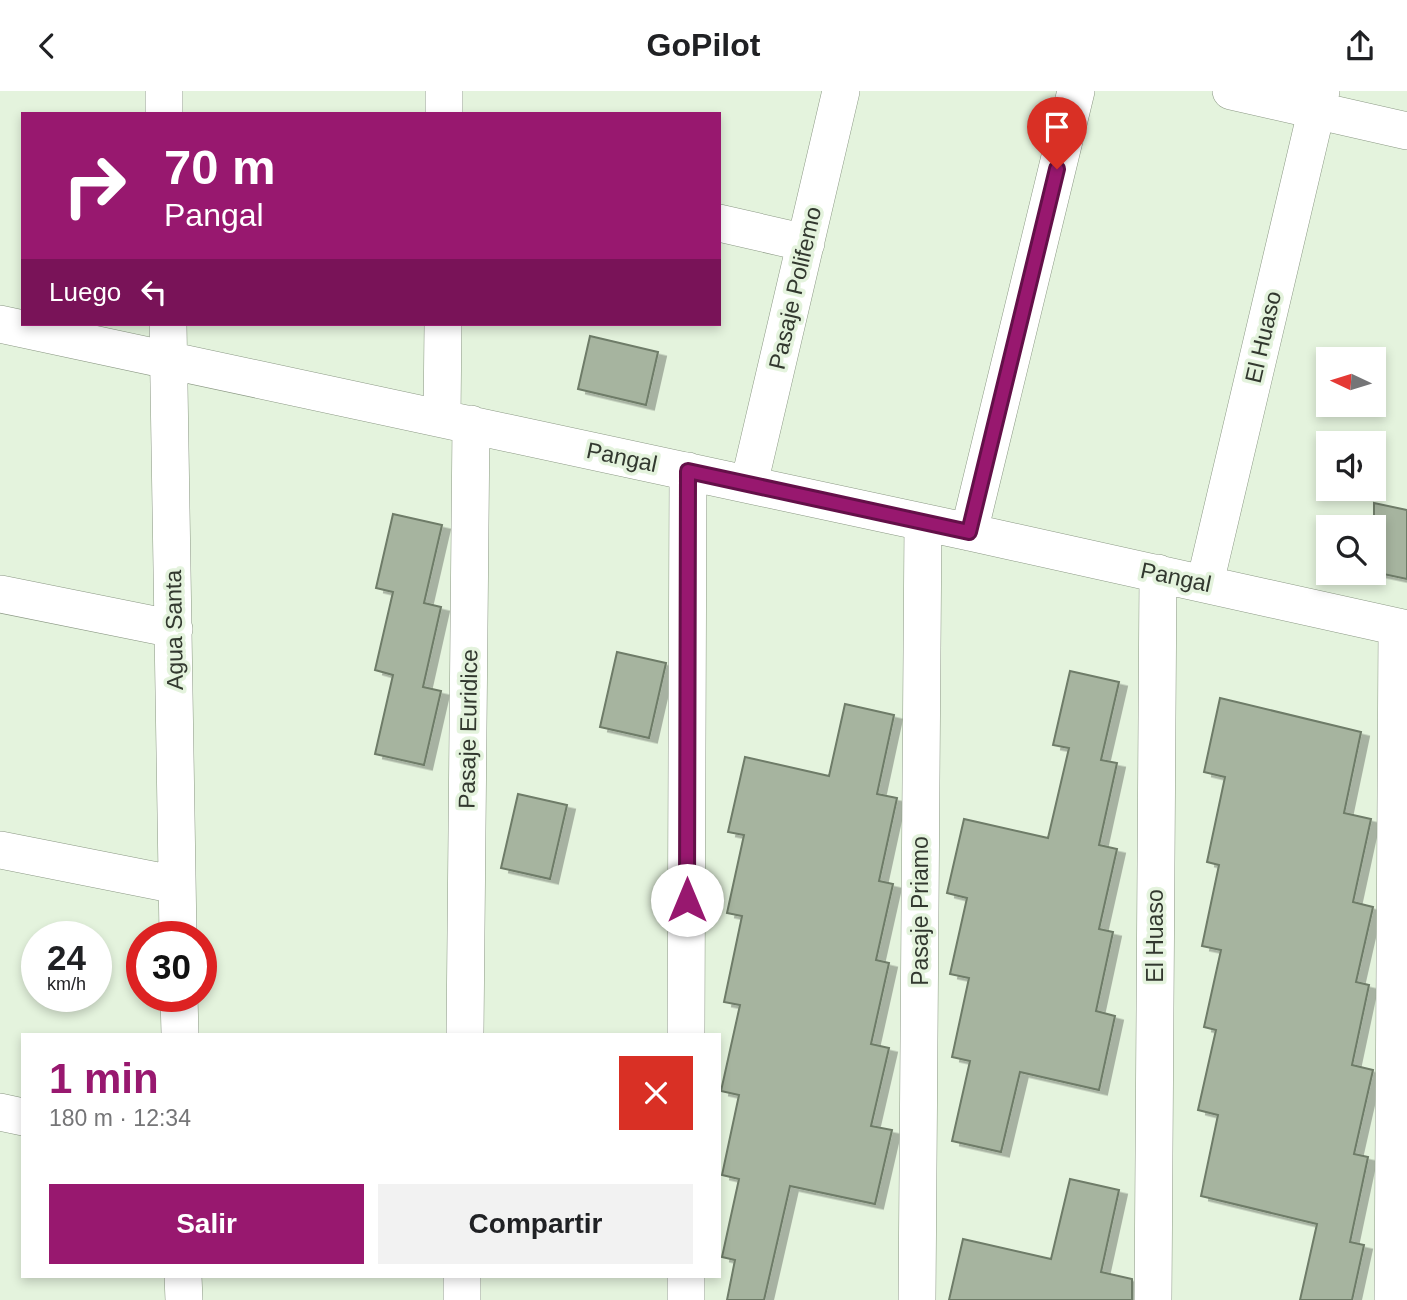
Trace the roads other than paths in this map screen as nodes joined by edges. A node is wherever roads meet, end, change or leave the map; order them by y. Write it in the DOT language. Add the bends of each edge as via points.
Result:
graph roads {
  1 [pos="164,91"];
  2 [pos="444,91"];
  3 [pos="841,91"];
  4 [pos="1076,91"];
  5 [pos="1231,91"];
  6 [pos="1319,101"];
  7 [pos="164,112"];
  8 [pos="444,112"];
  9 [pos="1407,131"];
  10 [pos="721,223"];
  11 [pos="806,243"];
  12 [pos="0,324"];
  13 [pos="443,326"];
  14 [pos="168,341"];
  15 [pos="456,421"];
  16 [pos="688,471"];
  17 [pos="749,484"];
  18 [pos="923,522"];
  19 [pos="969,532"];
  20 [pos="1158,573"];
  21 [pos="1205,583"];
  22 [pos="0,594"];
  23 [pos="1402,628"];
  24 [pos="174,629"];
  25 [pos="0,850"];
  26 [pos="177,885"];
  27 [pos="178,921"];
  28 [pos="179,1012"];
  29 [pos="180,1033"];
  30 [pos="465,1033"];
  31 [pos="686,1033"];
  32 [pos="0,1112"];
  33 [pos="21,1117"];
  34 [pos="183,1278"];
  35 [pos="462,1278"];
  36 [pos="686,1278"];
  37 [pos="184,1300"];
  38 [pos="462,1300"];
  39 [pos="685,1300"];
  40 [pos="917,1300"];
  41 [pos="1153,1300"];
  42 [pos="1393,1300"];
  1 -- 7 [label="street"];
  2 -- 8 [label="street"];
  3 -- 11 [label="street, Pasaje Polifemo"];
  4 -- 19 [label="street"];
  5 -- 6 [label="street"];
  6 -- 9 [label="street"];
  6 -- 21 [label="street, El Huaso"];
  10 -- 11 [label="street"];
  11 -- 17 [label="street, Pasaje Polifemo"];
  12 -- 14 [label="street, Pangal"];
  13 -- 15 [label="street, Pasaje Euridice"];
  14 -- 15 [label="street, Pangal"];
  14 -- 24 [label="street, Agua Santa"];
  15 -- 16 [label="street, Pangal"];
  15 -- 30 [label="street, Pasaje Euridice"];
  16 -- 17 [label="street, Pangal"];
  16 -- 31 [label="street"];
  17 -- 18 [label="street, Pangal"];
  18 -- 19 [label="street, Pangal"];
  18 -- 40 [label="street, Pasaje Priamo"];
  19 -- 20 [label="street, Pangal"];
  20 -- 21 [label="street, Pangal"];
  20 -- 41 [label="street, El Huaso"];
  21 -- 23 [label="street, Pangal"];
  22 -- 24 [label="street"];
  23 -- 42 [label="street"];
  24 -- 26 [label="street, Agua Santa"];
  25 -- 26 [label="street"];
  26 -- 27 [label="street, Agua Santa"];
  28 -- 29 [label="street"];
  32 -- 33 [label="street"];
  34 -- 37 [label="street"];
  35 -- 38 [label="street"];
  36 -- 39 [label="street"];
}
